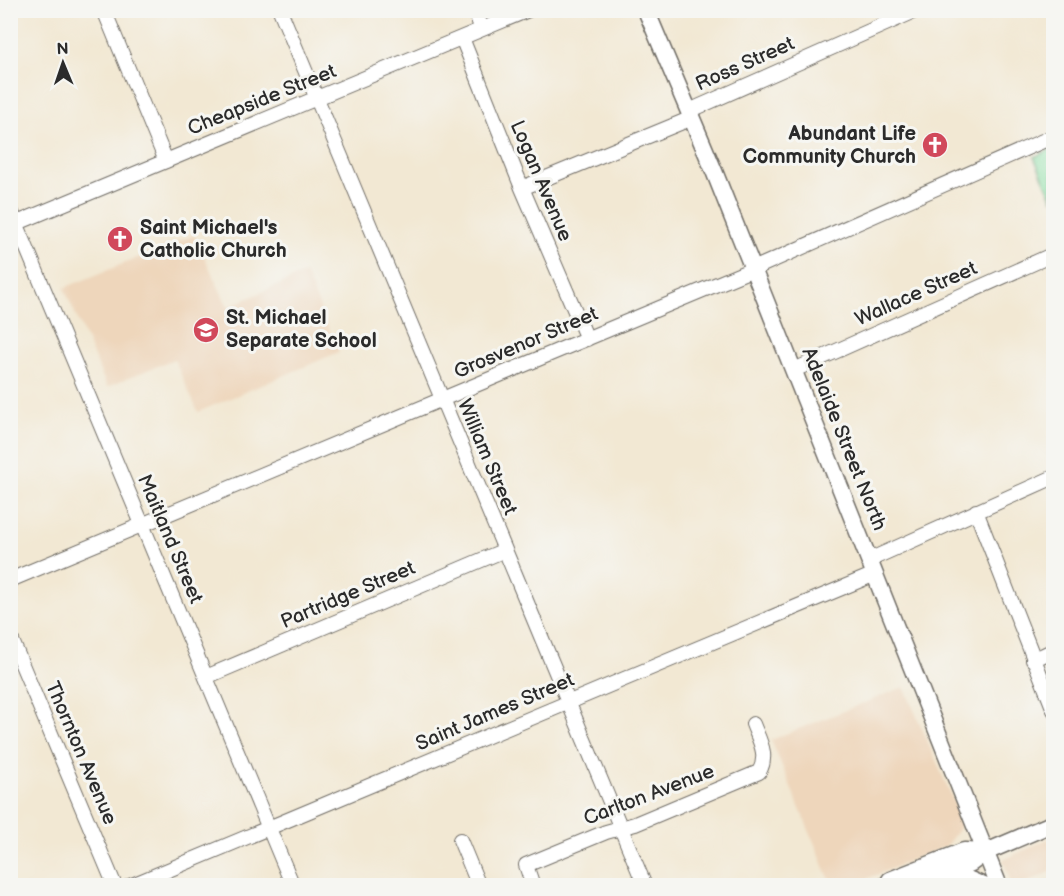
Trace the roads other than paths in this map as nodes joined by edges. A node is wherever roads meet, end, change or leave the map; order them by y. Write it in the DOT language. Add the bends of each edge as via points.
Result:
graph roads {
  1 [pos="104,10"];
  2 [pos="280,10"];
  3 [pos="474,10"];
  4 [pos="528,10"];
  5 [pos="646,10"];
  6 [pos="917,10"];
  7 [pos="482,29"];
  8 [pos="462,38"];
  9 [pos="317,99"];
  10 [pos="690,114"];
  11 [pos="1053,136"];
  12 [pos="166,161"];
  13 [pos="522,188"];
  14 [pos="10,208"];
  15 [pos="14,225"];
  16 [pos="1053,254"];
  17 [pos="753,269"];
  18 [pos="587,339"];
  19 [pos="794,370"];
  20 [pos="442,399"];
  21 [pos="1053,477"];
  22 [pos="976,512"];
  23 [pos="142,525"];
  24 [pos="505,550"];
  25 [pos="872,567"];
  26 [pos="10,580"];
  27 [pos="10,636"];
  28 [pos="1053,650"];
  29 [pos="1033,660"];
  30 [pos="206,677"];
  31 [pos="569,702"];
  32 [pos="1053,710"];
  33 [pos="753,724"];
  34 [pos="1053,823"];
  35 [pos="270,827"];
  36 [pos="621,827"];
  37 [pos="460,840"];
  38 [pos="986,852"];
  39 [pos="940,876"];
  40 [pos="115,885"];
  41 [pos="130,885"];
  42 [pos="293,885"];
  43 [pos="479,885"];
  44 [pos="533,885"];
  45 [pos="645,885"];
  46 [pos="887,885"];
  47 [pos="915,885"];
  48 [pos="984,885"];
  49 [pos="999,885"];
  1 -- 12 [label="street"];
  2 -- 9 [label="street, William Street"];
  3 -- 7 [label="street"];
  4 -- 7 [label="street, Cheapside Street"];
  5 -- 10 [label="main road, Adelaide Street North"];
  6 -- 10 [label="street, Ross Street"];
  7 -- 8 [label="street, Cheapside Street"];
  8 -- 9 [label="street, Cheapside Street"];
  8 -- 13 [label="street, Logan Avenue"];
  9 -- 12 [label="street, Cheapside Street"];
  9 -- 20 [label="street, William Street"];
  10 -- 13 [label="street, Ross Street"];
  10 -- 17 [label="main road, Adelaide Street North"];
  11 -- 17 [label="street, Grosvenor Street"];
  12 -- 15 [label="street, Cheapside Street"];
  13 -- 18 [label="street, Logan Avenue"];
  14 -- 15 [label="street, Maitland Street"];
  15 -- 23 [label="street, Maitland Street"];
  16 -- 19 [label="street, Wallace Street"];
  17 -- 18 [label="street, Grosvenor Street"];
  17 -- 19 [label="main road, Adelaide Street North"];
  18 -- 20 [label="street, Grosvenor Street"];
  19 -- 25 [label="main road, Adelaide Street North"];
  20 -- 23 [label="street, Grosvenor Street"];
  20 -- 24 [label="street, William Street"];
  21 -- 22 [label="street, Saint James Street"];
  22 -- 25 [label="street, Saint James Street"];
  22 -- 29 [label="street"];
  23 -- 26 [label="street, Grosvenor Street"];
  23 -- 30 [label="street, Maitland Street"];
  24 -- 30 [label="street, Partridge Street"];
  24 -- 31 [label="street, William Street"];
  25 -- 31 [label="street, Saint James Street"];
  25 -- 38 [label="main road, Adelaide Street North"];
  27 -- 40 [label="street, Thornton Avenue"];
  28 -- 29 [label="street"];
  29 -- 32 [label="street"];
  30 -- 35 [label="street, Maitland Street"];
  31 -- 35 [label="street, Saint James Street"];
  31 -- 36 [label="street, William Street"];
  33 -- 36 [label="street, Carlton Avenue" via="765,753 759,772"];
  34 -- 38 [label="main road"];
  35 -- 41 [label="street, Saint James Street"];
  35 -- 42 [label="street, Maitland Street"];
  36 -- 44 [label="street, Carlton Avenue" via="526,865"];
  36 -- 45 [label="street, William Street"];
  37 -- 43 [label="street"];
  38 -- 39 [label="main road"];
  38 -- 46 [label="main road" via="964,851 890,880"];
  38 -- 49 [label="main road, Adelaide Street North"];
  39 -- 47 [label="main road"];
  39 -- 48 [label="main road" via="961,876"];
}
